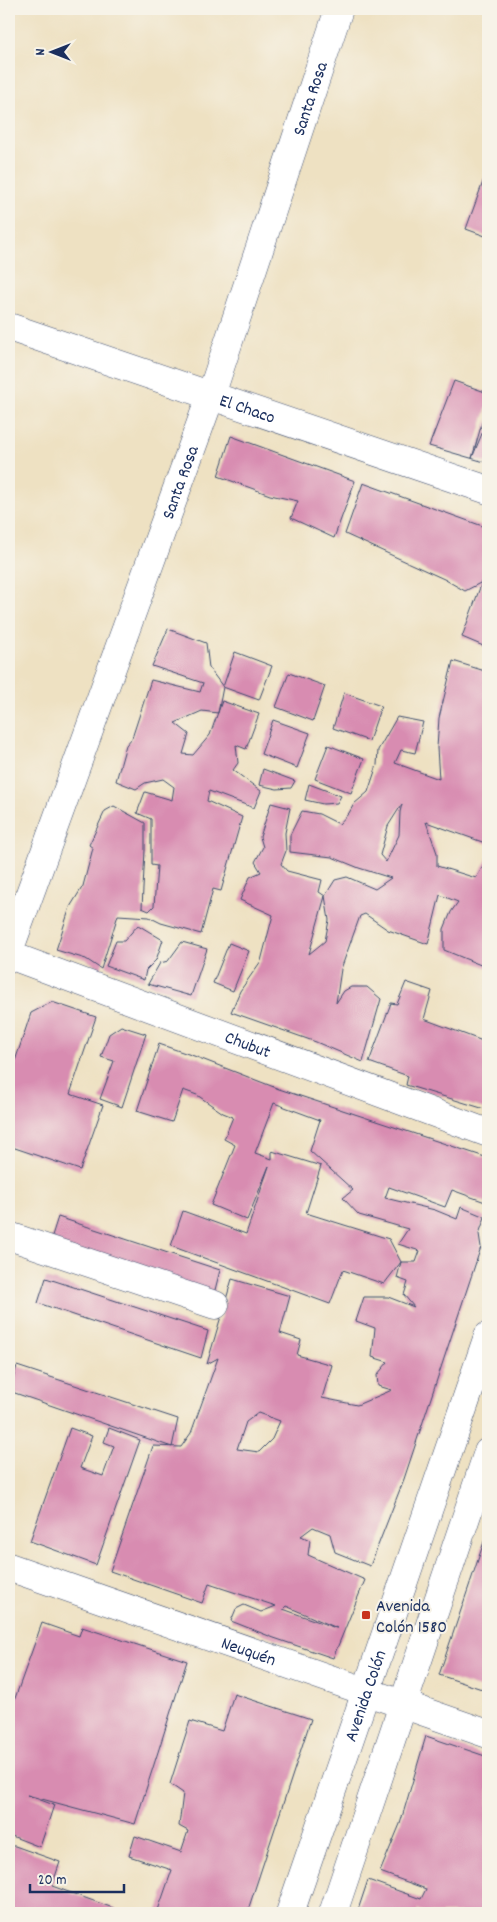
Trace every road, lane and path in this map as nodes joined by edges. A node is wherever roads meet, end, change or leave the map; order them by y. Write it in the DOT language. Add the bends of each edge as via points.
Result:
graph roads {
  1 [pos="339,9"];
  2 [pos="9,327"];
  3 [pos="211,395"];
  4 [pos="488,490"];
  5 [pos="9,951"];
  6 [pos="9,955"];
  7 [pos="488,1133"];
  8 [pos="9,1236"];
  9 [pos="215,1305"];
  10 [pos="488,1336"];
  11 [pos="488,1452"];
  12 [pos="9,1567"];
  13 [pos="366,1692"];
  14 [pos="403,1705"];
  15 [pos="488,1734"];
  16 [pos="290,1913"];
  17 [pos="334,1913"];
  1 -- 3 [label="street, Santa Rosa"];
  2 -- 3 [label="street, El Chaco"];
  3 -- 4 [label="street, El Chaco"];
  3 -- 5 [label="street, Santa Rosa"];
  6 -- 7 [label="street, Chubut"];
  8 -- 9 [label="street"];
  10 -- 13 [label="street, Avenida Colón"];
  11 -- 14 [label="street"];
  12 -- 13 [label="street, Neuquén"];
  13 -- 14 [label="street, Neuquén"];
  13 -- 16 [label="street, Avenida Colón"];
  14 -- 15 [label="street, Neuquén"];
  14 -- 17 [label="street"];
}
